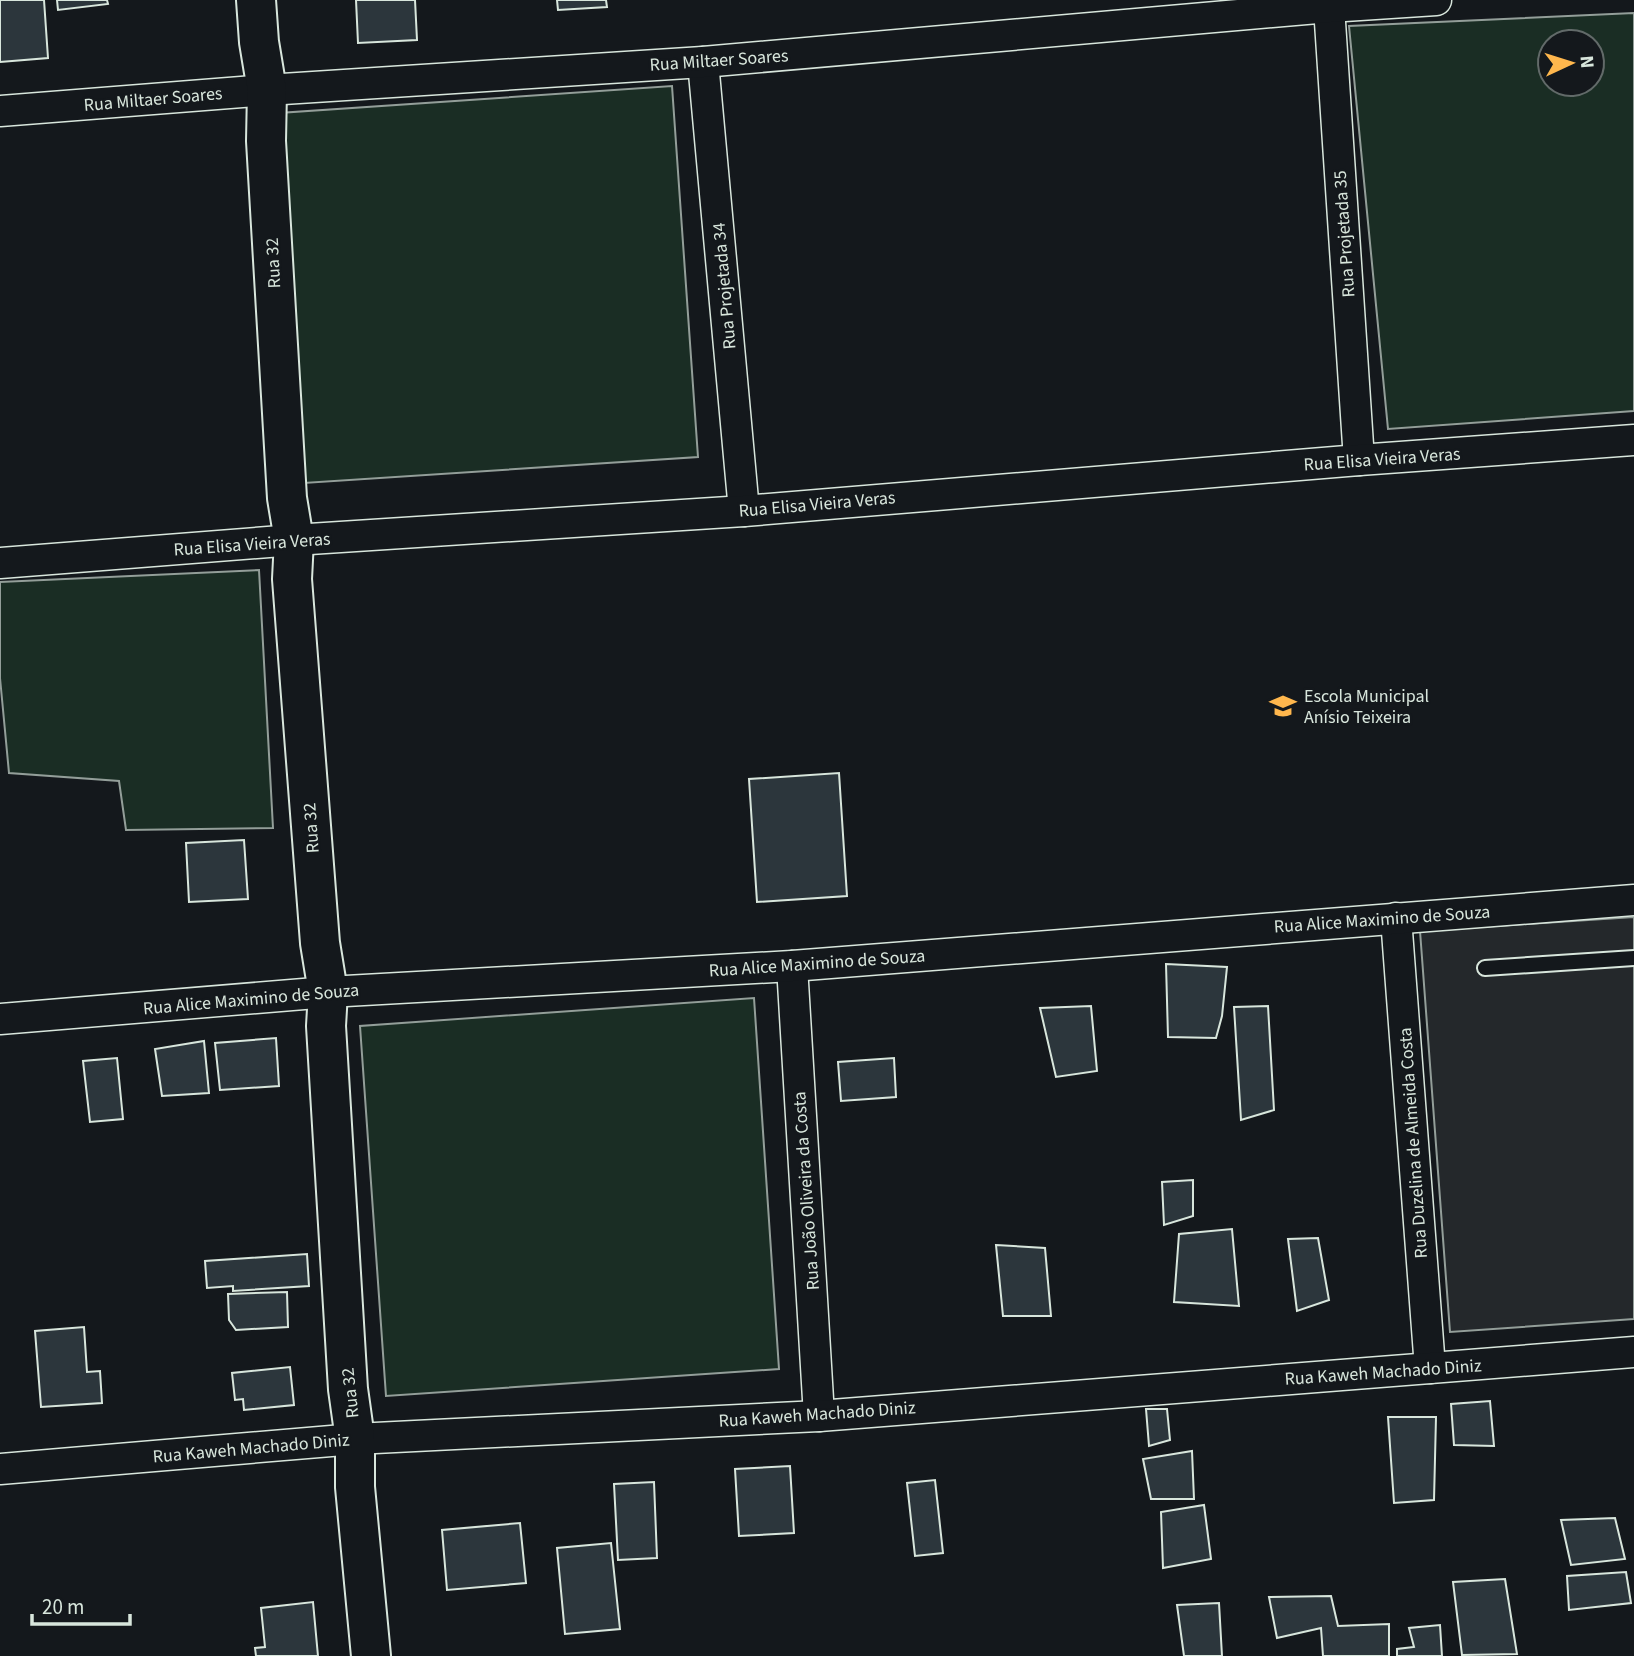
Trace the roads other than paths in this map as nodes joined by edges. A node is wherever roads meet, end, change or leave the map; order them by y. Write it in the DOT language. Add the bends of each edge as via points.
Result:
graph roads {
  1 [pos="256,0"];
  2 [pos="1436,0"];
  3 [pos="1329,7"];
  4 [pos="703,62"];
  5 [pos="267,90"];
  6 [pos="0,111"];
  7 [pos="1634,440"];
  8 [pos="1359,460"];
  9 [pos="744,510"];
  10 [pos="294,540"];
  11 [pos="0,563"];
  12 [pos="1634,900"];
  13 [pos="1396,918"];
  14 [pos="1634,958"];
  15 [pos="792,966"];
  16 [pos="1485,968"];
  17 [pos="328,992"];
  18 [pos="0,1019"];
  19 [pos="1634,1352"];
  20 [pos="1430,1368"];
  21 [pos="819,1416"];
  22 [pos="355,1439"];
  23 [pos="0,1469"];
  24 [pos="371,1656"];
  1 -- 5 [label="main road, Rua 32"];
  2 -- 3 [label="street, Rua Miltaer Soares"];
  3 -- 4 [label="street, Rua Miltaer Soares"];
  3 -- 8 [label="street, Rua Projetada 35"];
  4 -- 5 [label="street, Rua Miltaer Soares"];
  4 -- 9 [label="street, Rua Projetada 34"];
  5 -- 6 [label="street, Rua Miltaer Soares"];
  5 -- 10 [label="main road, Rua 32" via="272,251 287,498"];
  7 -- 8 [label="street, Rua Elisa Vieira Veras"];
  8 -- 9 [label="street, Rua Elisa Vieira Veras"];
  9 -- 10 [label="street, Rua Elisa Vieira Veras"];
  10 -- 11 [label="street, Rua Elisa Vieira Veras"];
  10 -- 17 [label="main road, Rua 32" via="292,579 320,943"];
  12 -- 13 [label="street, Rua Alice Maximino de Souza"];
  13 -- 15 [label="street, Rua Alice Maximino de Souza"];
  13 -- 20 [label="street, Rua Duzelina de Almeida Costa"];
  14 -- 16 [label="lane"];
  15 -- 17 [label="street, Rua Alice Maximino de Souza"];
  15 -- 21 [label="street, Rua João Oliveira da Costa"];
  17 -- 18 [label="street, Rua Alice Maximino de Souza"];
  17 -- 22 [label="main road, Rua 32" via="326,1026 345,1347"];
  19 -- 20 [label="street, Rua Kaweh Machado Diniz"];
  20 -- 21 [label="street, Rua Kaweh Machado Diniz"];
  21 -- 22 [label="street, Rua Kaweh Machado Diniz"];
  22 -- 23 [label="street, Rua Kaweh Machado Diniz"];
  22 -- 24 [label="main road, Rua 32" via="355,1487"];
}
